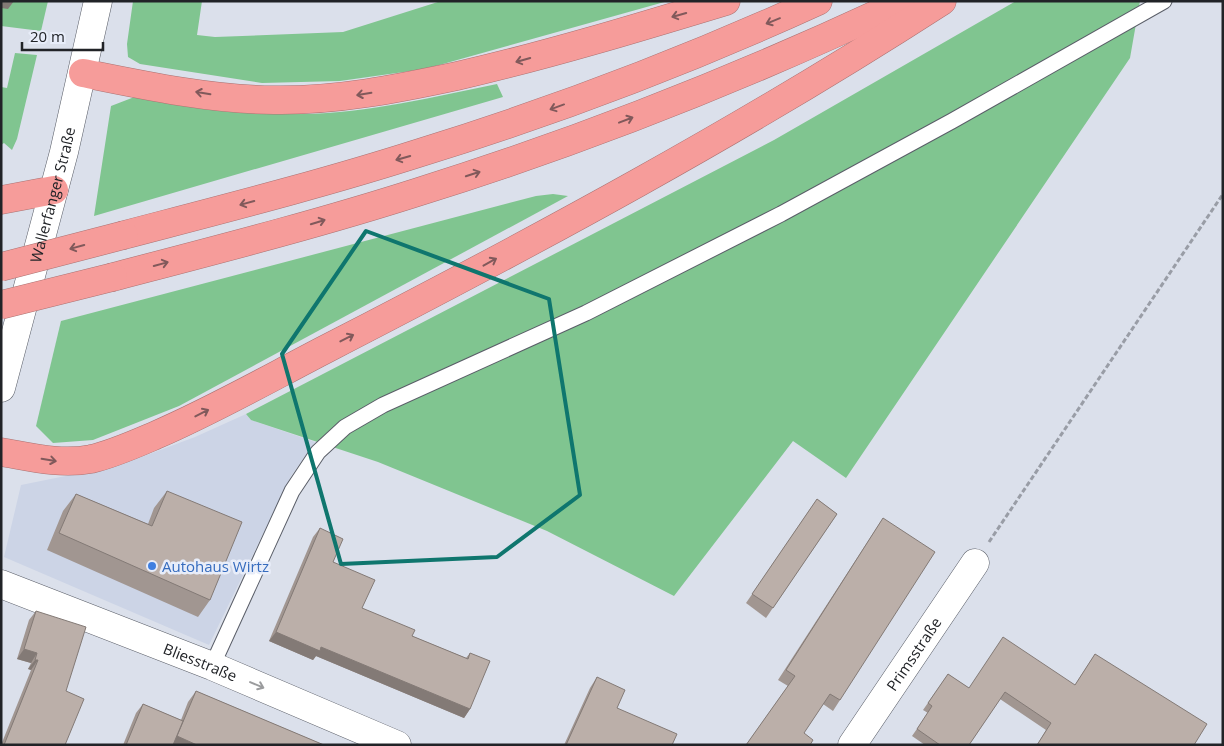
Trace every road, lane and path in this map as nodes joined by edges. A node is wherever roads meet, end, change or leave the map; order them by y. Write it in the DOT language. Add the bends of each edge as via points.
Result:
graph roads {
  1 [pos="98,1"];
  2 [pos="726,1"];
  3 [pos="818,1"];
  4 [pos="905,1"];
  5 [pos="942,1"];
  6 [pos="1164,1"];
  7 [pos="83,73"];
  8 [pos="54,190"];
  9 [pos="1223,194"];
  10 [pos="1,200"];
  11 [pos="1,268"];
  12 [pos="1,305"];
  13 [pos="1,388"];
  14 [pos="1,452"];
  15 [pos="975,563"];
  16 [pos="1,584"];
  17 [pos="212,666"];
  18 [pos="397,745"];
  19 [pos="852,745"];
  1 -- 7 [label="street, Wallerfanger Straße"];
  2 -- 7 [label="highway, one-way" via="510,64 407,87 333,99 272,100 221,96"];
  3 -- 11 [label="highway, one-way, bridge" via="606,89 513,123 288,192"];
  12 -- 4 [label="highway, one-way, bridge" via="287,232 526,157 805,48"];
  14 -- 5 [label="highway, one-way" via="58,461 90,459 180,424 413,304 682,157 839,68"];
  6 -- 17 [label="lane" via="781,214 586,313 383,405 345,427 318,452 292,490"];
  7 -- 8 [label="street, Wallerfanger Straße"];
  8 -- 10 [label="highway"];
  8 -- 13 [label="street, Wallerfanger Straße"];
  9 -- 15 [label="path"];
  15 -- 19 [label="street, Primsstraße"];
  16 -- 17 [label="street, Bliesstraße"];
  17 -- 18 [label="street, Bliesstraße, one-way"];
}
